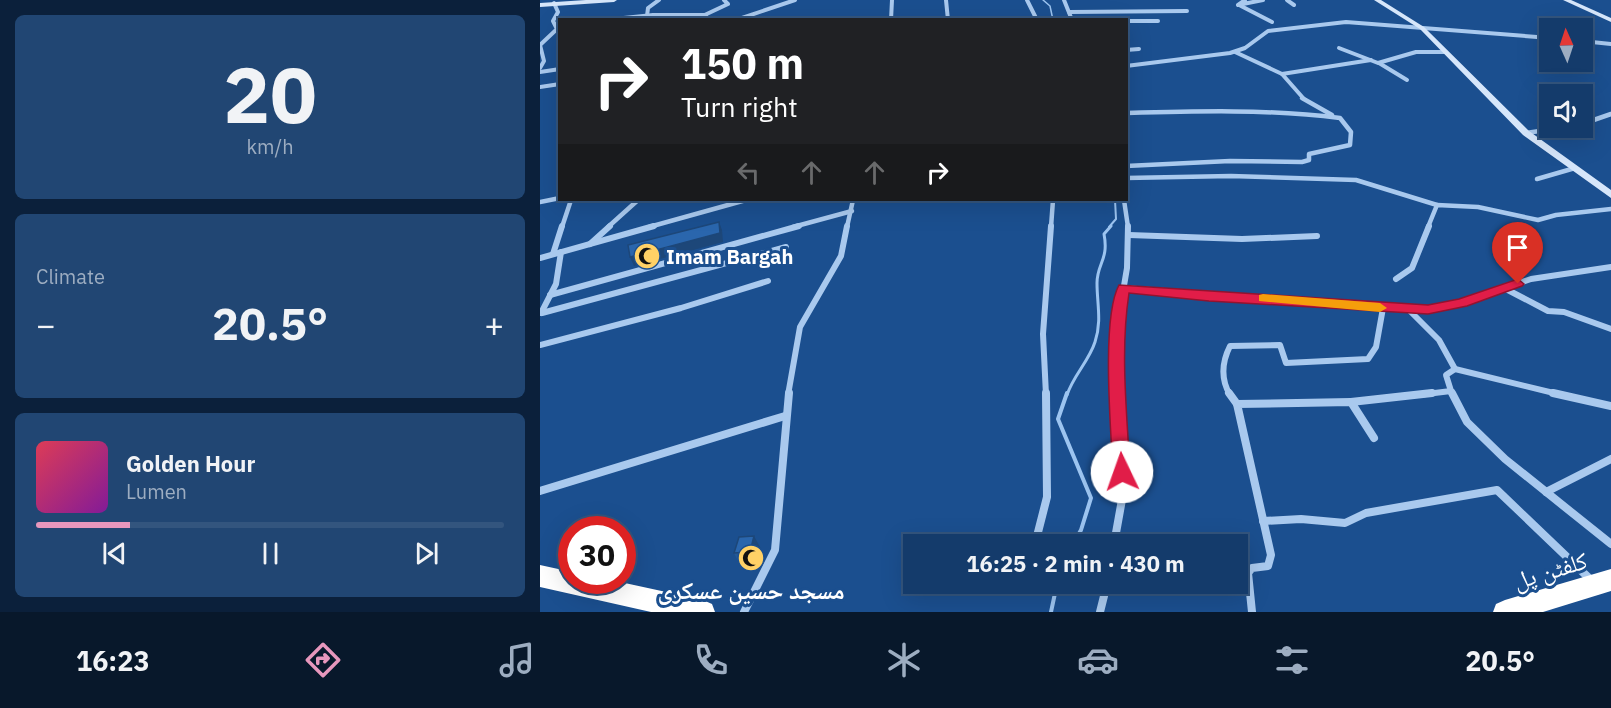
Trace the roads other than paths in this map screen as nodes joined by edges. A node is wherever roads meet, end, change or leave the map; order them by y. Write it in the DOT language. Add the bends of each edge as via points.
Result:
graph roads {
  1 [pos="614,0"];
  2 [pos="658,0"];
  3 [pos="724,0"];
  4 [pos="795,0"];
  5 [pos="892,0"];
  6 [pos="946,0"];
  7 [pos="1027,0"];
  8 [pos="1064,0"];
  9 [pos="1245,0"];
  10 [pos="1263,0"];
  11 [pos="1287,0"];
  12 [pos="1377,0"];
  13 [pos="1566,0"];
  14 [pos="554,3"];
  15 [pos="1294,4"];
  16 [pos="540,5"];
  17 [pos="1241,6"];
  18 [pos="1187,11"];
  19 [pos="1069,12"];
  20 [pos="706,15"];
  21 [pos="647,16"];
  22 [pos="626,18"];
  23 [pos="699,18"];
  24 [pos="742,18"];
  25 [pos="891,18"];
  26 [pos="948,18"];
  27 [pos="1036,18"];
  28 [pos="1071,18"];
  29 [pos="1611,20"];
  30 [pos="1128,21"];
  31 [pos="1158,21"];
  32 [pos="1272,22"];
  33 [pos="557,24"];
  34 [pos="1422,28"];
  35 [pos="1539,37"];
  36 [pos="1593,42"];
  37 [pos="1611,44"];
  38 [pos="540,45"];
  39 [pos="1339,48"];
  40 [pos="1139,49"];
  41 [pos="1128,50"];
  42 [pos="1235,52"];
  43 [pos="1445,52"];
  44 [pos="1371,60"];
  45 [pos="1378,63"];
  46 [pos="1128,66"];
  47 [pos="558,69"];
  48 [pos="540,70"];
  49 [pos="1282,74"];
  50 [pos="1407,80"];
  51 [pos="558,84"];
  52 [pos="540,87"];
  53 [pos="1128,113"];
  54 [pos="1611,114"];
  55 [pos="1340,118"];
  56 [pos="1593,120"];
  57 [pos="1539,131"];
  58 [pos="1526,133"];
  59 [pos="1128,166"];
  60 [pos="1575,168"];
  61 [pos="1128,178"];
  62 [pos="1537,179"];
  63 [pos="1611,195"];
  64 [pos="558,198"];
  65 [pos="571,201"];
  66 [pos="637,201"];
  67 [pos="742,201"];
  68 [pos="853,201"];
  69 [pos="1053,201"];
  70 [pos="1124,201"];
  71 [pos="540,202"];
  72 [pos="1437,205"];
  73 [pos="1611,209"];
  74 [pos="852,211"];
  75 [pos="1129,235"];
  76 [pos="1317,236"];
  77 [pos="590,244"];
  78 [pos="786,247"];
  79 [pos="561,252"];
  80 [pos="553,254"];
  81 [pos="540,258"];
  82 [pos="1611,267"];
  83 [pos="1396,279"];
  84 [pos="768,281"];
  85 [pos="1124,288"];
  86 [pos="1504,288"];
  87 [pos="550,295"];
  88 [pos="1383,308"];
  89 [pos="1407,309"];
  90 [pos="541,315"];
  91 [pos="1611,329"];
  92 [pos="540,345"];
  93 [pos="1455,369"];
  94 [pos="1451,391"];
  95 [pos="1351,402"];
  96 [pos="1237,404"];
  97 [pos="1611,406"];
  98 [pos="785,416"];
  99 [pos="1374,438"];
  100 [pos="1611,459"];
  101 [pos="540,491"];
  102 [pos="1546,492"];
  103 [pos="1263,521"];
  104 [pos="1038,534"];
  105 [pos="1116,534"];
  106 [pos="1611,544"];
  107 [pos="540,576"];
  108 [pos="1603,582"];
  109 [pos="1104,594"];
  110 [pos="663,608"];
  111 [pos="703,612"];
  112 [pos="744,612"];
  113 [pos="1100,612"];
  114 [pos="1252,612"];
  115 [pos="1505,612"];
  1 -- 14 [label="street"];
  2 -- 21 [label="street" via="648,8"];
  3 -- 20 [label="street" via="728,4"];
  4 -- 24 [label="street"];
  5 -- 25 [label="street"];
  6 -- 26 [label="street"];
  7 -- 27 [label="street"];
  8 -- 19 [label="street"];
  9 -- 17 [label="street" via="1238,3"];
  10 -- 17 [label="street"];
  11 -- 15 [label="street"];
  12 -- 34 [label="street"];
  13 -- 29 [label="street"];
  14 -- 16 [label="street"];
  14 -- 33 [label="street"];
  17 -- 32 [label="street"];
  18 -- 19 [label="street"];
  19 -- 28 [label="street"];
  20 -- 21 [label="street"];
  20 -- 23 [label="street"];
  21 -- 22 [label="street"];
  30 -- 31 [label="street"];
  33 -- 38 [label="street" via="557,29"];
  34 -- 35 [label="street"];
  34 -- 42 [label="street" via="1359,22 1287,27 1268,31"];
  34 -- 43 [label="street"];
  36 -- 37 [label="street"];
  38 -- 48 [label="street" via="544,61"];
  39 -- 44 [label="street"];
  40 -- 41 [label="street"];
  42 -- 46 [label="street"];
  42 -- 49 [label="street"];
  43 -- 45 [label="street" via="1416,52"];
  43 -- 58 [label="street"];
  44 -- 45 [label="street"];
  44 -- 49 [label="street"];
  45 -- 50 [label="street"];
  47 -- 48 [label="street"];
  49 -- 55 [label="street" via="1314,107"];
  51 -- 52 [label="street"];
  53 -- 55 [label="street" via="1244,110"];
  54 -- 56 [label="street"];
  55 -- 59 [label="street" via="1351,132 1350,145 1309,154 1309,160 1302,162"];
  57 -- 58 [label="street"];
  58 -- 60 [label="street"];
  60 -- 62 [label="street"];
  60 -- 63 [label="street"];
  61 -- 72 [label="street" via="1356,180"];
  64 -- 71 [label="street"];
  65 -- 80 [label="street"];
  66 -- 77 [label="street"];
  67 -- 77 [label="street"];
  68 -- 74 [label="street"];
  69 -- 104 [label="street" via="1043,334 1047,496"];
  70 -- 75 [label="street"];
  72 -- 73 [label="street" via="1478,207 1538,220"];
  72 -- 83 [label="street" via="1412,268"];
  74 -- 87 [label="street"];
  74 -- 98 [label="street" via="841,256 800,327"];
  75 -- 76 [label="street" via="1242,239"];
  75 -- 85 [label="street"];
  77 -- 79 [label="street"];
  78 -- 90 [label="street"];
  79 -- 80 [label="street"];
  79 -- 87 [label="street" via="556,284"];
  80 -- 81 [label="street"];
  82 -- 86 [label="street" via="1545,276"];
  84 -- 92 [label="street"];
  85 -- 88 [label="street"];
  85 -- 105 [label="street" via="1118,321 1117,384 1123,494"];
  86 -- 89 [label="street" via="1444,308"];
  86 -- 91 [label="street" via="1548,311 1564,312"];
  87 -- 90 [label="street"];
  88 -- 89 [label="street"];
  88 -- 96 [label="street" via="1376,347 1368,359 1287,363 1280,345 1230,346 1222,359 1223,378 1228,394"];
  89 -- 93 [label="street" via="1439,340"];
  93 -- 94 [label="street" via="1446,375"];
  93 -- 97 [label="street"];
  94 -- 95 [label="street"];
  94 -- 102 [label="street" via="1467,422"];
  95 -- 96 [label="street"];
  95 -- 99 [label="street"];
  96 -- 103 [label="street"];
  98 -- 101 [label="street"];
  98 -- 112 [label="street" via="775,550"];
  100 -- 102 [label="street"];
  102 -- 106 [label="street"];
  103 -- 108 [label="street" via="1345,523 1366,513 1497,490"];
  103 -- 114 [label="street" via="1271,555 1268,566 1252,568 1248,573"];
  107 -- 110 [label="highway"];
  108 -- 115 [label="highway, کلفٹن پل"];
  109 -- 113 [label="street"];
  110 -- 111 [label="highway"];
}
